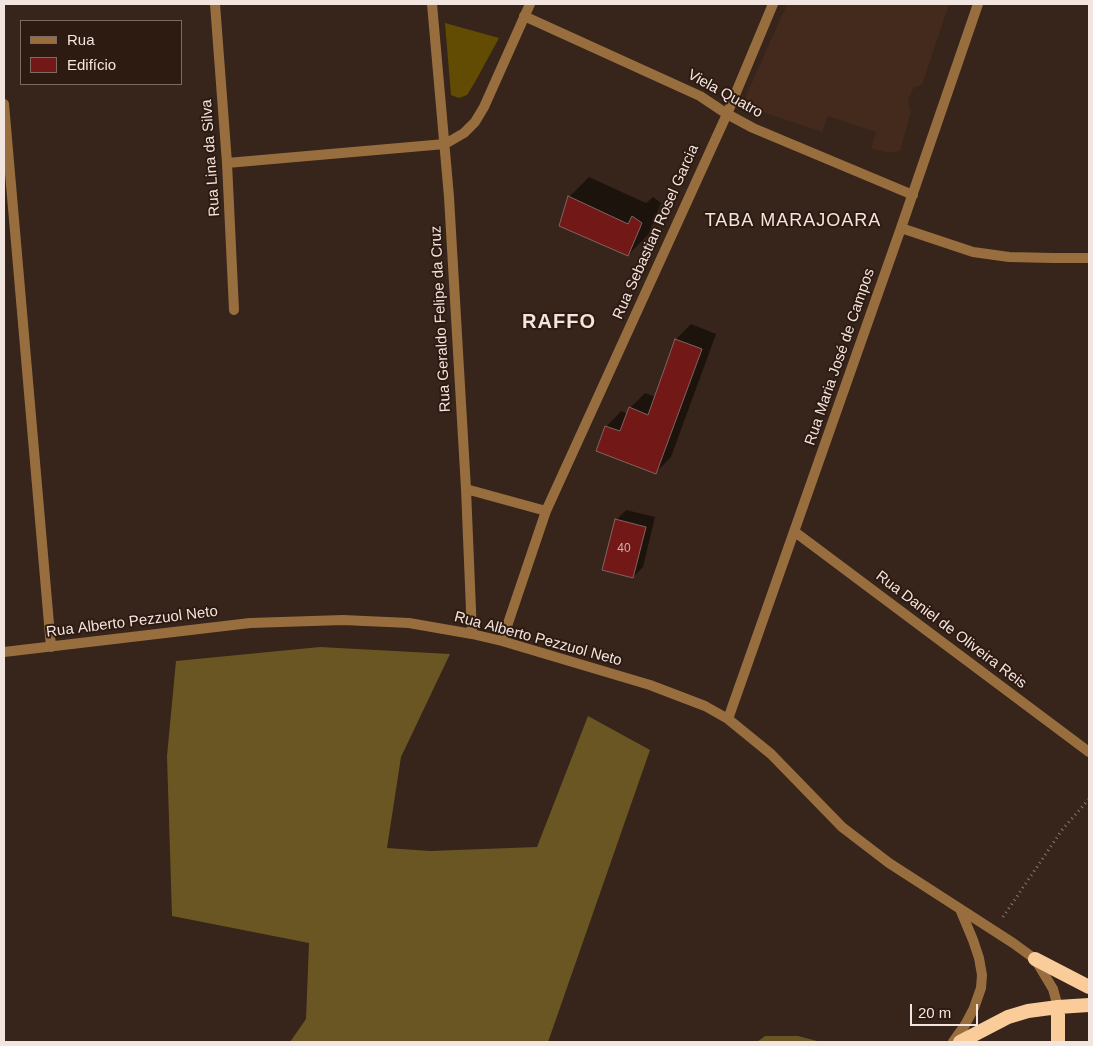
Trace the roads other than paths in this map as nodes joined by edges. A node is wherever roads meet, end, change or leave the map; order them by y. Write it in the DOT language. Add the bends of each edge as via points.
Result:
graph roads {
  1 [pos="215,4"];
  2 [pos="432,4"];
  3 [pos="530,4"];
  4 [pos="773,4"];
  5 [pos="978,4"];
  6 [pos="524,16"];
  7 [pos="4,104"];
  8 [pos="727,114"];
  9 [pos="445,144"];
  10 [pos="227,163"];
  11 [pos="913,195"];
  12 [pos="901,228"];
  13 [pos="1089,258"];
  14 [pos="234,310"];
  15 [pos="466,489"];
  16 [pos="546,511"];
  17 [pos="795,532"];
  18 [pos="472,634"];
  19 [pos="502,641"];
  20 [pos="52,647"];
  21 [pos="4,652"];
  22 [pos="728,719"];
  23 [pos="1089,752"];
  24 [pos="959,908"];
  25 [pos="1035,959"];
  26 [pos="1089,987"];
  27 [pos="1089,1005"];
  28 [pos="1058,1007"];
  29 [pos="953,1042"];
  30 [pos="960,1042"];
  31 [pos="1058,1042"];
  1 -- 10 [label="street, Rua Lina da Silva"];
  2 -- 9 [label="street, Rua Geraldo Felipe da Cruz"];
  3 -- 6 [label="street"];
  4 -- 8 [label="street, Rua Sebastian Rosel Garcia"];
  5 -- 11 [label="street, Rua Maria José de Campos"];
  6 -- 8 [label="street, Viela Quatro" via="700,96"];
  6 -- 9 [label="street" via="475,122"];
  7 -- 20 [label="street"];
  8 -- 11 [label="street, Viela Quatro"];
  8 -- 16 [label="street, Rua Sebastian Rosel Garcia"];
  9 -- 10 [label="street"];
  9 -- 15 [label="street, Rua Geraldo Felipe da Cruz"];
  10 -- 14 [label="street, Rua Lina da Silva"];
  11 -- 12 [label="street, Rua Maria José de Campos"];
  12 -- 13 [label="street" via="973,252 1009,257"];
  12 -- 17 [label="street, Rua Maria José de Campos"];
  15 -- 16 [label="street"];
  15 -- 18 [label="street, Rua Geraldo Felipe da Cruz"];
  16 -- 19 [label="street, Rua Sebastian Rosel Garcia"];
  17 -- 22 [label="street, Rua Maria José de Campos"];
  17 -- 23 [label="street, Rua Daniel de Oliveira Reis"];
  18 -- 19 [label="street, Rua Alberto Pezzuol Neto"];
  18 -- 20 [label="street, Rua Alberto Pezzuol Neto" via="409,623 342,620 250,623"];
  19 -- 22 [label="street, Rua Alberto Pezzuol Neto" via="650,685 705,706"];
  20 -- 21 [label="street, Rua Alberto Pezzuol Neto"];
  22 -- 24 [label="street, Rua Alberto Pezzuol Neto" via="771,754 842,827"];
  24 -- 25 [label="street, Rua Alberto Pezzuol Neto"];
  24 -- 29 [label="street" via="973,940 982,975 974,1008"];
  25 -- 26 [label="highway"];
  25 -- 28 [label="street, Rua Alberto Pezzuol Neto"];
  27 -- 28 [label="highway"];
  28 -- 30 [label="highway" via="1008,1017"];
  28 -- 31 [label="highway"];
}
